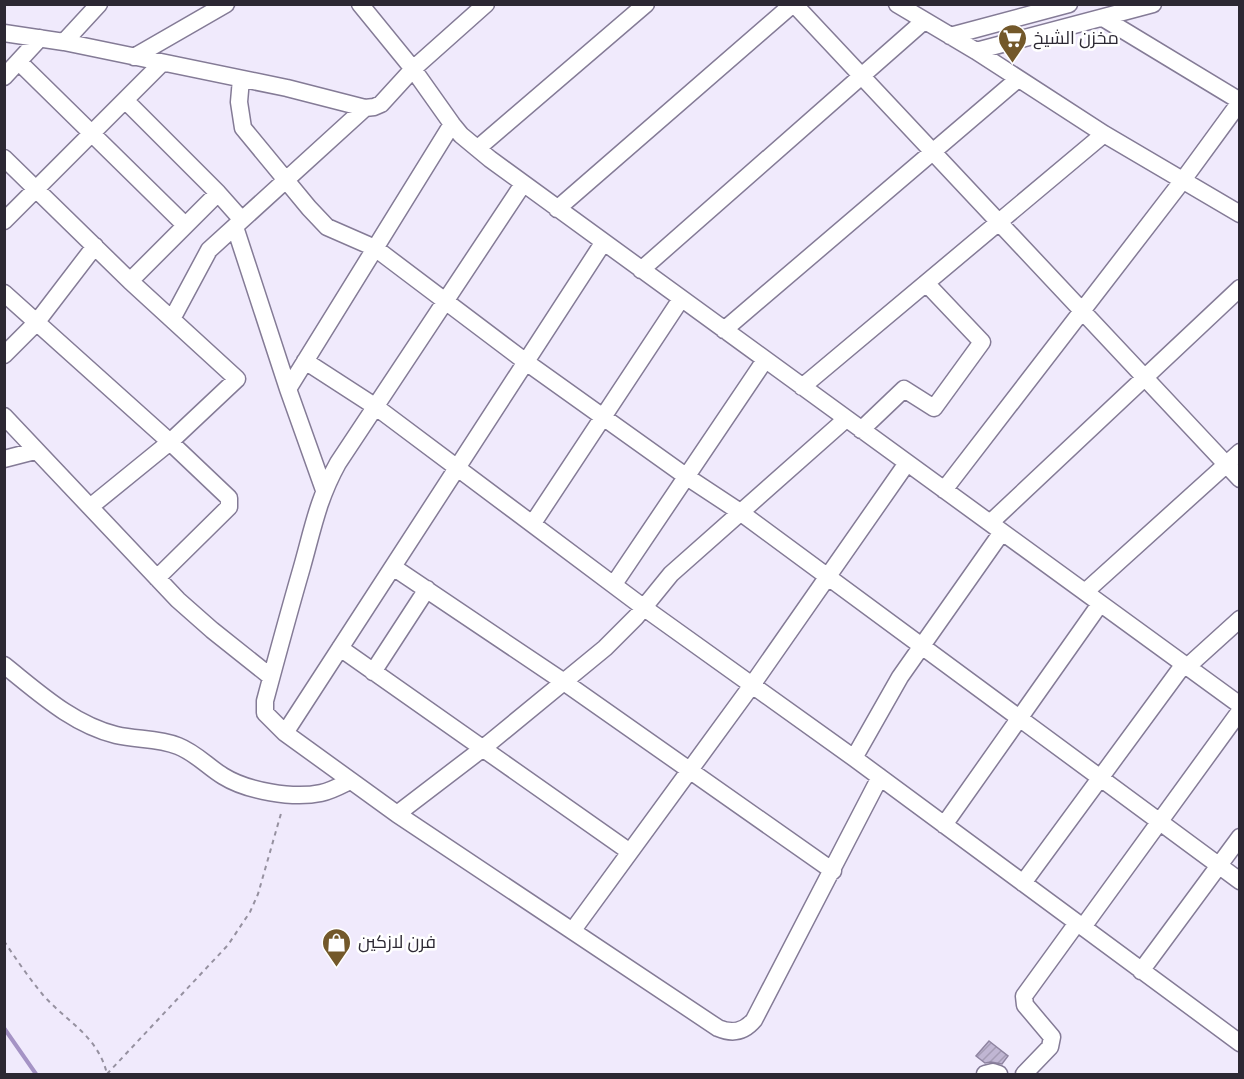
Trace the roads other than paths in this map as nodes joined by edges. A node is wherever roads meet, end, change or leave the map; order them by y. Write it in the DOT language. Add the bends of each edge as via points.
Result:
graph roads {
  1 [pos="99,4"];
  2 [pos="226,4"];
  3 [pos="360,4"];
  4 [pos="486,4"];
  5 [pos="646,4"];
  6 [pos="794,4"];
  7 [pos="897,4"];
  8 [pos="1069,4"];
  9 [pos="1153,4"];
  10 [pos="1103,18"];
  11 [pos="924,21"];
  12 [pos="4,33"];
  13 [pos="950,36"];
  14 [pos="40,38"];
  15 [pos="64,42"];
  16 [pos="975,51"];
  17 [pos="134,57"];
  18 [pos="19,62"];
  19 [pos="162,63"];
  20 [pos="413,69"];
  21 [pos="861,76"];
  22 [pos="4,77"];
  23 [pos="241,79"];
  24 [pos="1018,79"];
  25 [pos="125,100"];
  26 [pos="1239,101"];
  27 [pos="365,108"];
  28 [pos="452,124"];
  29 [pos="91,134"];
  30 [pos="1104,134"];
  31 [pos="478,148"];
  32 [pos="931,153"];
  33 [pos="4,158"];
  34 [pos="287,180"];
  35 [pos="1183,180"];
  36 [pos="523,184"];
  37 [pos="36,189"];
  38 [pos="218,193"];
  39 [pos="557,209"];
  40 [pos="1239,214"];
  41 [pos="4,221"];
  42 [pos="998,223"];
  43 [pos="239,224"];
  44 [pos="185,225"];
  45 [pos="603,243"];
  46 [pos="95,246"];
  47 [pos="375,248"];
  48 [pos="641,270"];
  49 [pos="130,281"];
  50 [pos="926,283"];
  51 [pos="1239,288"];
  52 [pos="4,293"];
  53 [pos="681,299"];
  54 [pos="446,302"];
  55 [pos="1082,309"];
  56 [pos="172,319"];
  57 [pos="36,323"];
  58 [pos="724,330"];
  59 [pos="4,355"];
  60 [pos="765,360"];
  61 [pos="305,361"];
  62 [pos="526,362"];
  63 [pos="1144,378"];
  64 [pos="802,387"];
  65 [pos="288,389"];
  66 [pos="376,407"];
  67 [pos="4,416"];
  68 [pos="602,416"];
  69 [pos="846,419"];
  70 [pos="861,430"];
  71 [pos="170,442"];
  72 [pos="35,451"];
  73 [pos="1239,452"];
  74 [pos="4,459"];
  75 [pos="907,463"];
  76 [pos="1226,464"];
  77 [pos="458,467"];
  78 [pos="687,477"];
  79 [pos="1239,479"];
  80 [pos="324,490"];
  81 [pos="944,490"];
  82 [pos="90,507"];
  83 [pos="740,512"];
  84 [pos="533,523"];
  85 [pos="996,528"];
  86 [pos="393,567"];
  87 [pos="828,576"];
  88 [pos="158,578"];
  89 [pos="614,584"];
  90 [pos="427,590"];
  91 [pos="1085,592"];
  92 [pos="1100,603"];
  93 [pos="643,607"];
  94 [pos="1239,619"];
  95 [pos="921,646"];
  96 [pos="340,648"];
  97 [pos="4,665"];
  98 [pos="1186,666"];
  99 [pos="373,672"];
  100 [pos="271,677"];
  101 [pos="564,682"];
  102 [pos="752,685"];
  103 [pos="1239,705"];
  104 [pos="1239,711"];
  105 [pos="1019,718"];
  106 [pos="285,733"];
  107 [pos="482,749"];
  108 [pos="854,758"];
  109 [pos="690,772"];
  110 [pos="880,777"];
  111 [pos="1100,778"];
  112 [pos="350,781"];
  113 [pos="397,814"];
  114 [pos="1159,822"];
  115 [pos="944,825"];
  116 [pos="1239,837"];
  117 [pos="630,852"];
  118 [pos="1219,866"];
  119 [pos="833,871"];
  120 [pos="1239,881"];
  121 [pos="1023,883"];
  122 [pos="1080,925"];
  123 [pos="573,930"];
  124 [pos="1142,971"];
  125 [pos="1237,1038"];
  126 [pos="985,1074"];
  127 [pos="999,1074"];
  128 [pos="1024,1074"];
  1 -- 15 [label="street"];
  2 -- 17 [label="street"];
  3 -- 20 [label="street"];
  4 -- 20 [label="street"];
  5 -- 31 [label="street"];
  6 -- 21 [label="street"];
  6 -- 39 [label="street"];
  7 -- 11 [label="street"];
  8 -- 13 [label="street"];
  9 -- 10 [label="street"];
  10 -- 16 [label="street"];
  10 -- 26 [label="street"];
  11 -- 13 [label="street"];
  11 -- 21 [label="street"];
  12 -- 14 [label="street"];
  13 -- 16 [label="street"];
  14 -- 15 [label="street"];
  14 -- 18 [label="street"];
  15 -- 17 [label="street"];
  16 -- 24 [label="street"];
  17 -- 19 [label="street"];
  18 -- 22 [label="street"];
  18 -- 29 [label="street"];
  19 -- 23 [label="street"];
  19 -- 25 [label="street"];
  20 -- 27 [label="street" via="381,104"];
  20 -- 28 [label="street"];
  21 -- 32 [label="street"];
  21 -- 48 [label="street"];
  23 -- 27 [label="street"];
  23 -- 34 [label="street" via="243,128"];
  24 -- 30 [label="street"];
  24 -- 32 [label="street"];
  25 -- 29 [label="street"];
  25 -- 38 [label="street"];
  26 -- 35 [label="street"];
  27 -- 34 [label="street"];
  28 -- 31 [label="street"];
  28 -- 47 [label="street"];
  29 -- 37 [label="street"];
  29 -- 44 [label="street"];
  30 -- 35 [label="street"];
  30 -- 42 [label="street"];
  31 -- 36 [label="street"];
  32 -- 42 [label="street"];
  32 -- 58 [label="street"];
  33 -- 37 [label="street"];
  34 -- 43 [label="street"];
  34 -- 47 [label="street" via="327,227"];
  35 -- 40 [label="street"];
  35 -- 55 [label="street"];
  36 -- 39 [label="street"];
  36 -- 54 [label="street"];
  37 -- 41 [label="street"];
  37 -- 46 [label="street"];
  38 -- 43 [label="street"];
  38 -- 44 [label="street"];
  39 -- 45 [label="street"];
  42 -- 50 [label="street"];
  42 -- 55 [label="street"];
  43 -- 56 [label="street" via="209,250"];
  43 -- 65 [label="street"];
  44 -- 49 [label="street"];
  45 -- 48 [label="street"];
  45 -- 62 [label="street"];
  46 -- 49 [label="street"];
  46 -- 57 [label="street"];
  47 -- 54 [label="street"];
  47 -- 61 [label="street"];
  48 -- 53 [label="street"];
  49 -- 56 [label="street"];
  50 -- 64 [label="street"];
  50 -- 70 [label="street" via="982,342 934,408 904,389"];
  51 -- 63 [label="street"];
  52 -- 57 [label="street"];
  53 -- 58 [label="street"];
  53 -- 68 [label="street"];
  54 -- 62 [label="street"];
  54 -- 66 [label="street"];
  55 -- 63 [label="street"];
  55 -- 81 [label="street"];
  56 -- 71 [label="street" via="237,379"];
  57 -- 59 [label="street"];
  57 -- 71 [label="street"];
  58 -- 60 [label="street"];
  60 -- 64 [label="street"];
  60 -- 78 [label="street"];
  61 -- 65 [label="street"];
  61 -- 66 [label="street"];
  62 -- 68 [label="street"];
  62 -- 77 [label="street"];
  63 -- 76 [label="street"];
  63 -- 85 [label="street"];
  64 -- 69 [label="street"];
  65 -- 80 [label="street"];
  66 -- 77 [label="street"];
  66 -- 80 [label="street"];
  67 -- 72 [label="street"];
  68 -- 78 [label="street"];
  68 -- 84 [label="street"];
  69 -- 70 [label="street"];
  69 -- 83 [label="street"];
  70 -- 75 [label="street"];
  71 -- 82 [label="street"];
  71 -- 88 [label="street" via="230,503"];
  72 -- 74 [label="street"];
  72 -- 82 [label="street"];
  73 -- 76 [label="street"];
  75 -- 81 [label="street"];
  75 -- 87 [label="street"];
  76 -- 79 [label="street"];
  76 -- 91 [label="street"];
  77 -- 84 [label="street"];
  77 -- 86 [label="street"];
  78 -- 83 [label="street"];
  78 -- 89 [label="street"];
  80 -- 100 [label="street"];
  81 -- 85 [label="street"];
  82 -- 88 [label="street"];
  83 -- 87 [label="street"];
  83 -- 93 [label="street" via="671,574"];
  84 -- 89 [label="street"];
  85 -- 91 [label="street"];
  85 -- 95 [label="street"];
  86 -- 90 [label="street"];
  86 -- 96 [label="street"];
  87 -- 95 [label="street"];
  87 -- 102 [label="street"];
  88 -- 100 [label="street" via="212,630"];
  89 -- 93 [label="street"];
  90 -- 99 [label="street"];
  90 -- 101 [label="street"];
  91 -- 92 [label="street"];
  92 -- 98 [label="street"];
  92 -- 105 [label="street"];
  93 -- 101 [label="street" via="605,648"];
  93 -- 102 [label="street"];
  94 -- 98 [label="street"];
  95 -- 105 [label="street"];
  95 -- 108 [label="street"];
  96 -- 99 [label="street"];
  96 -- 106 [label="street"];
  97 -- 112 [label="street" via="55,706 96,728 184,748 223,776 253,789 321,794"];
  98 -- 103 [label="street"];
  98 -- 111 [label="street"];
  99 -- 107 [label="street"];
  100 -- 106 [label="street" via="265,713"];
  101 -- 107 [label="street"];
  101 -- 109 [label="street"];
  102 -- 108 [label="street"];
  102 -- 109 [label="street"];
  104 -- 114 [label="street"];
  105 -- 111 [label="street"];
  105 -- 115 [label="street"];
  106 -- 112 [label="street"];
  107 -- 113 [label="street"];
  107 -- 117 [label="street"];
  108 -- 110 [label="street"];
  109 -- 117 [label="street"];
  109 -- 119 [label="street"];
  110 -- 115 [label="street"];
  110 -- 119 [label="street"];
  111 -- 114 [label="street"];
  111 -- 121 [label="street"];
  112 -- 113 [label="street"];
  113 -- 123 [label="street"];
  114 -- 118 [label="street"];
  114 -- 122 [label="street"];
  115 -- 121 [label="street"];
  116 -- 118 [label="street"];
  117 -- 123 [label="street"];
  118 -- 120 [label="street"];
  118 -- 124 [label="street"];
  119 -- 123 [label="street" via="754,1020 738,1031 718,1028"];
  121 -- 122 [label="street"];
  122 -- 124 [label="street"];
  122 -- 128 [label="street" via="1024,996 1025,1005 1052,1037 1050,1047"];
  124 -- 125 [label="street"];
  126 -- 127 [label="street"];
}
